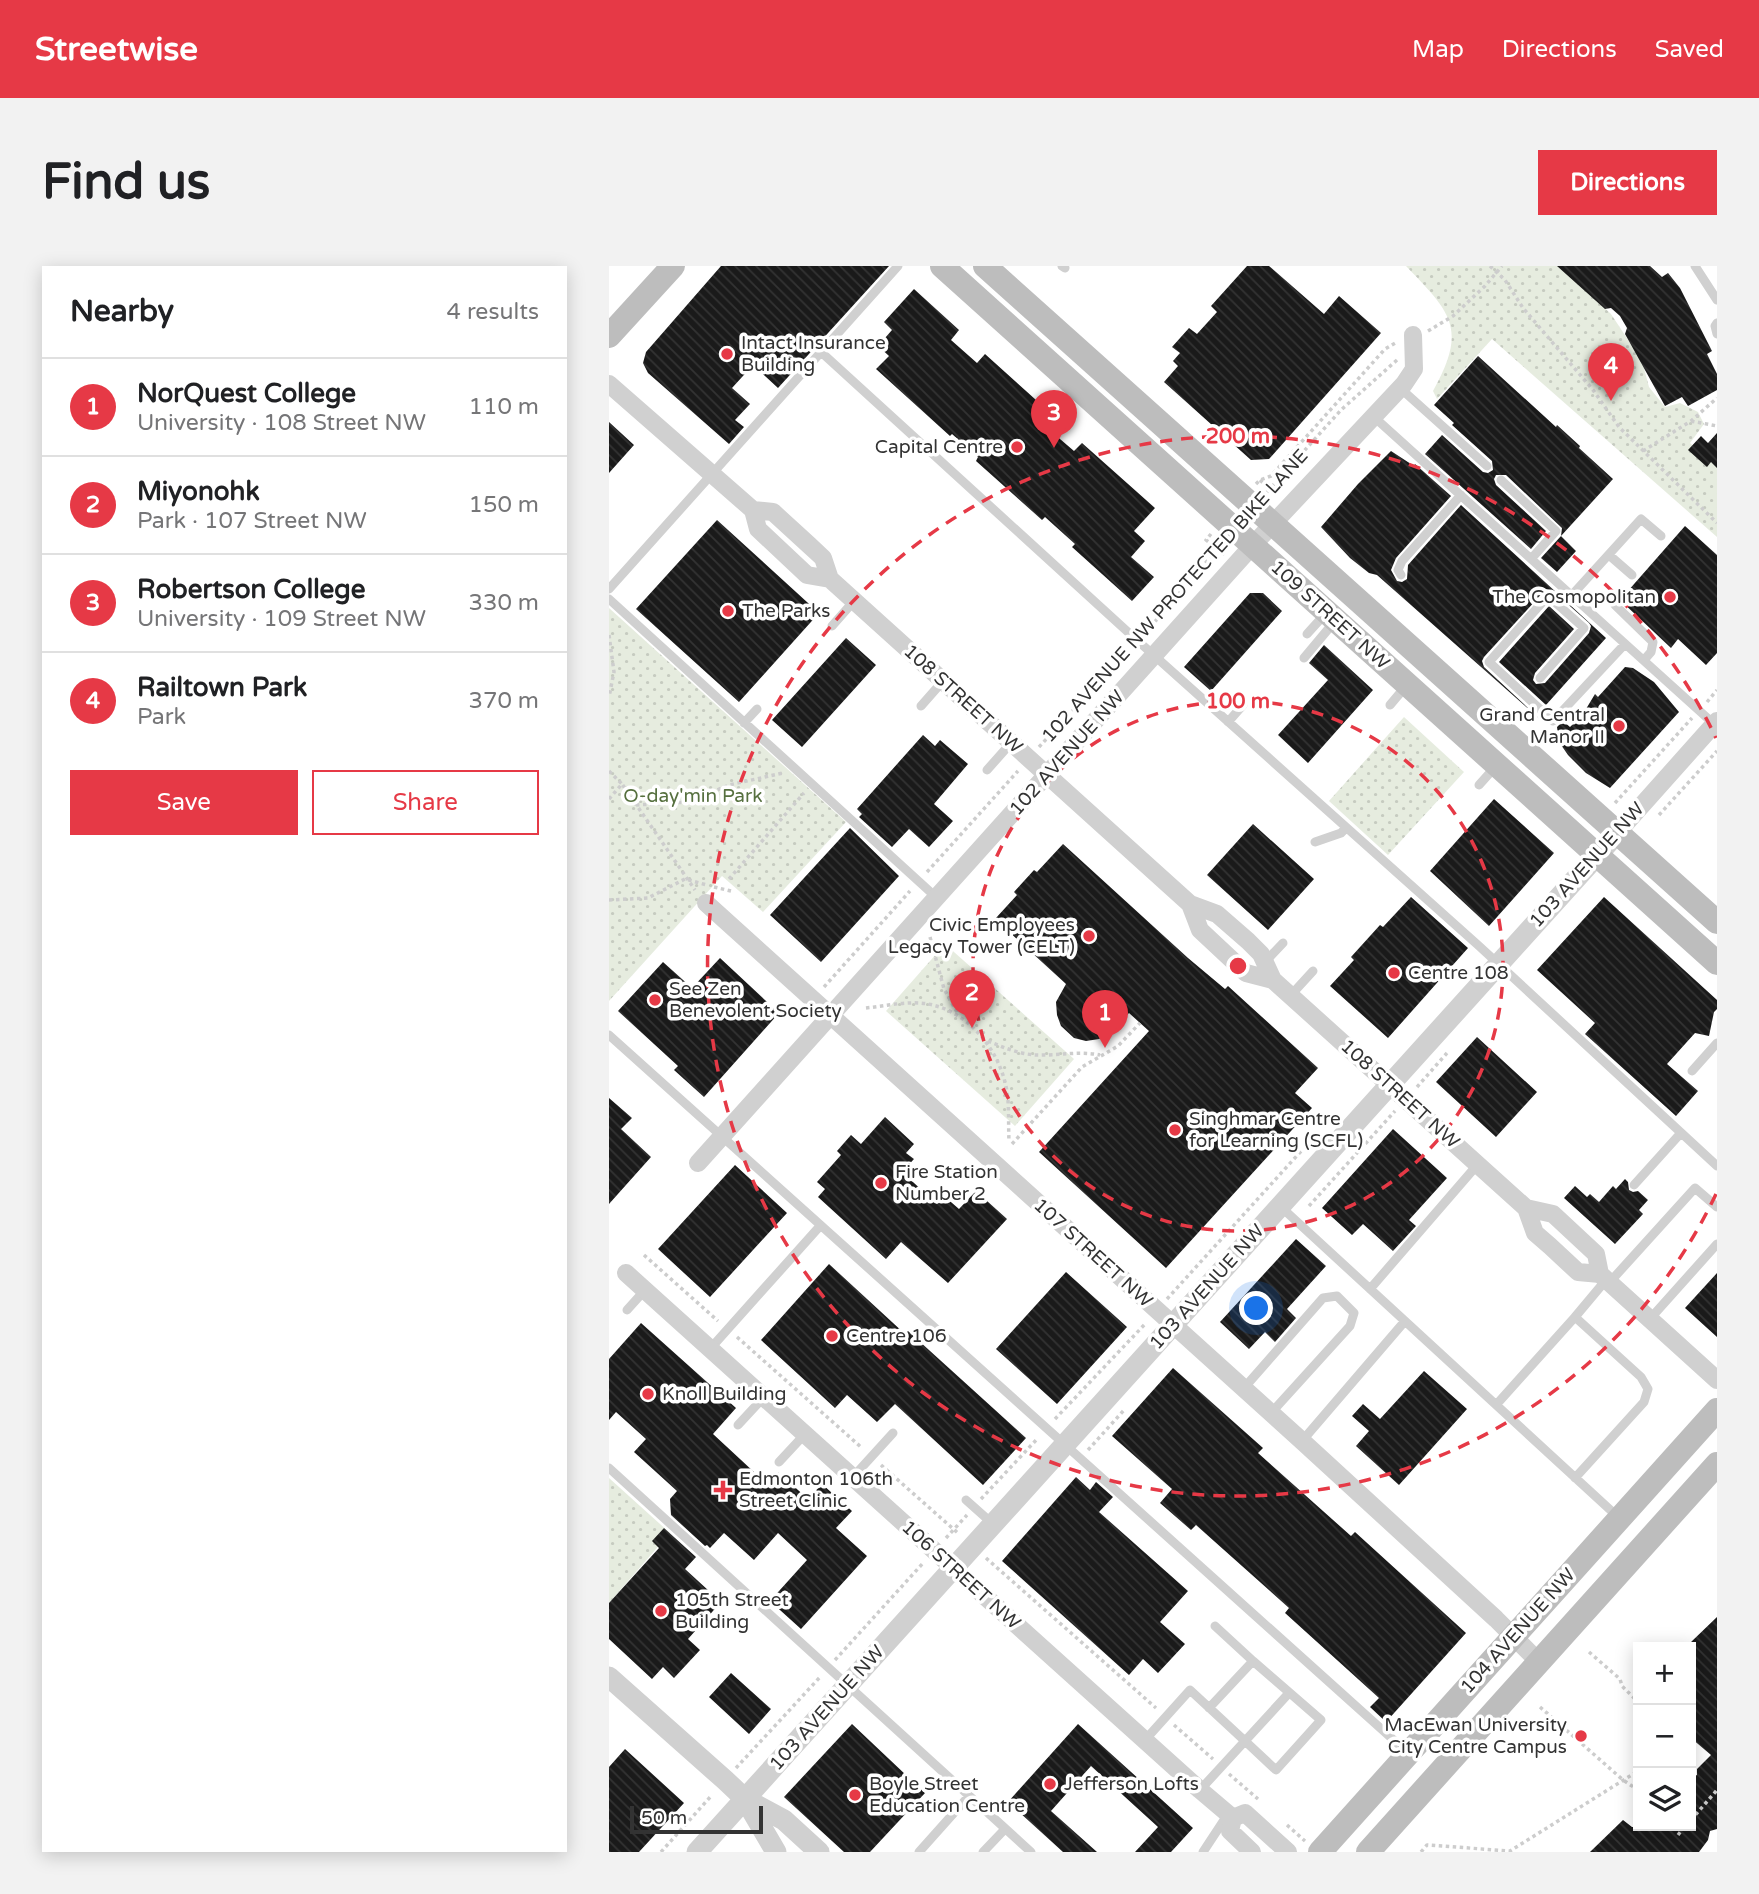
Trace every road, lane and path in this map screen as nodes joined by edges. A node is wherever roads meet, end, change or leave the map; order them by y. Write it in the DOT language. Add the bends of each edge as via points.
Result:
graph roads {
  1 [pos="673,266"];
  2 [pos="898,266"];
  3 [pos="942,266"];
  4 [pos="985,266"];
  5 [pos="1490,266"];
  6 [pos="1502,266"];
  7 [pos="1695,266"];
  8 [pos="1497,273"];
  9 [pos="1717,300"];
  10 [pos="1717,323"];
  11 [pos="1717,334"];
  12 [pos="609,336"];
  13 [pos="1409,340"];
  14 [pos="821,352"];
  15 [pos="609,384"];
  16 [pos="1400,388"];
  17 [pos="1717,398"];
  18 [pos="1374,416"];
  19 [pos="1691,421"];
  20 [pos="1717,426"];
  21 [pos="1643,451"];
  22 [pos="1487,466"];
  23 [pos="712,475"];
  24 [pos="1260,480"];
  25 [pos="1501,480"];
  26 [pos="1461,495"];
  27 [pos="1253,508"];
  28 [pos="1717,523"];
  29 [pos="1273,526"];
  30 [pos="1661,536"];
  31 [pos="1244,537"];
  32 [pos="1609,555"];
  33 [pos="1531,559"];
  34 [pos="1401,575"];
  35 [pos="1632,575"];
  36 [pos="609,589"];
  37 [pos="1572,595"];
  38 [pos="609,599"];
  39 [pos="854,601"];
  40 [pos="1615,605"];
  41 [pos="1331,616"];
  42 [pos="832,625"];
  43 [pos="1307,634"];
  44 [pos="609,635"];
  45 [pos="1138,641"];
  46 [pos="1625,644"];
  47 [pos="1155,656"];
  48 [pos="1304,658"];
  49 [pos="1644,660"];
  50 [pos="1539,678"];
  51 [pos="943,681"];
  52 [pos="1408,685"];
  53 [pos="1717,690"];
  54 [pos="609,697"];
  55 [pos="1243,705"];
  56 [pos="1390,705"];
  57 [pos="921,706"];
  58 [pos="757,709"];
  59 [pos="1699,710"];
  60 [pos="1228,722"];
  61 [pos="1715,722"];
  62 [pos="744,723"];
  63 [pos="1011,743"];
  64 [pos="1029,759"];
  65 [pos="1497,765"];
  66 [pos="796,770"];
  67 [pos="987,770"];
  68 [pos="609,771"];
  69 [pos="1047,775"];
  70 [pos="809,780"];
  71 [pos="622,784"];
  72 [pos="1479,785"];
  73 [pos="609,799"];
  74 [pos="636,805"];
  75 [pos="1610,825"];
  76 [pos="1346,828"];
  77 [pos="1315,842"];
  78 [pos="1597,855"];
  79 [pos="909,857"];
  80 [pos="901,866"];
  81 [pos="729,879"];
  82 [pos="918,882"];
  83 [pos="937,898"];
  84 [pos="609,900"];
  85 [pos="706,903"];
  86 [pos="1190,904"];
  87 [pos="1717,922"];
  88 [pos="930,937"];
  89 [pos="1283,943"];
  90 [pos="1265,962"];
  91 [pos="1717,963"];
  92 [pos="1497,964"];
  93 [pos="1313,971"];
  94 [pos="1273,979"];
  95 [pos="1291,995"];
  96 [pos="812,999"];
  97 [pos="866,1008"];
  98 [pos="959,1015"];
  99 [pos="831,1016"];
  100 [pos="1140,1023"];
  101 [pos="609,1035"];
  102 [pos="986,1040"];
  103 [pos="1717,1044"];
  104 [pos="1102,1056"];
  105 [pos="1692,1071"];
  106 [pos="1390,1085"];
  107 [pos="1680,1134"];
  108 [pos="721,1137"];
  109 [pos="1312,1140"];
  110 [pos="698,1163"];
  111 [pos="1478,1164"];
  112 [pos="1717,1166"];
  113 [pos="1634,1185"];
  114 [pos="1280,1206"];
  115 [pos="1526,1208"];
  116 [pos="1717,1208"];
  117 [pos="820,1226"];
  118 [pos="1717,1244"];
  119 [pos="627,1273"];
  120 [pos="1605,1279"];
  121 [pos="1370,1289"];
  122 [pos="645,1290"];
  123 [pos="627,1310"];
  124 [pos="1575,1317"];
  125 [pos="1165,1318"];
  126 [pos="1649,1320"];
  127 [pos="1405,1321"];
  128 [pos="711,1349"];
  129 [pos="1717,1380"];
  130 [pos="1244,1388"];
  131 [pos="764,1397"];
  132 [pos="1496,1405"];
  133 [pos="1717,1410"];
  134 [pos="1271,1413"];
  135 [pos="738,1425"];
  136 [pos="1047,1428"];
  137 [pos="893,1433"];
  138 [pos="805,1434"];
  139 [pos="1302,1441"];
  140 [pos="1065,1444"];
  141 [pos="779,1462"];
  142 [pos="1717,1464"];
  143 [pos="609,1468"];
  144 [pos="853,1477"];
  145 [pos="1575,1478"];
  146 [pos="965,1500"];
  147 [pos="974,1507"];
  148 [pos="1619,1519"];
  149 [pos="993,1525"];
  150 [pos="934,1551"];
  151 [pos="953,1568"];
  152 [pos="1215,1626"];
  153 [pos="1514,1637"];
  154 [pos="1589,1652"];
  155 [pos="1253,1661"];
  156 [pos="1539,1661"];
  157 [pos="828,1667"];
  158 [pos="609,1677"];
  159 [pos="848,1685"];
  160 [pos="1289,1693"];
  161 [pos="1633,1697"];
  162 [pos="1540,1707"];
  163 [pos="1209,1708"];
  164 [pos="1145,1741"];
  165 [pos="1245,1741"];
  166 [pos="1408,1754"];
  167 [pos="1633,1773"];
  168 [pos="726,1780"];
  169 [pos="1623,1780"];
  170 [pos="1633,1787"];
  171 [pos="1200,1790"];
  172 [pos="1717,1790"];
  173 [pos="969,1796"];
  174 [pos="745,1799"];
  175 [pos="1696,1814"];
  176 [pos="1231,1816"];
  177 [pos="1005,1829"];
  178 [pos="1681,1831"];
  179 [pos="1678,1835"];
  180 [pos="1206,1851"];
  181 [pos="661,1852"];
  182 [pos="697,1852"];
  183 [pos="776,1852"];
  184 [pos="820,1852"];
  185 [pos="919,1852"];
  186 [pos="983,1852"];
  187 [pos="1031,1852"];
  188 [pos="1252,1852"];
  189 [pos="1287,1852"];
  190 [pos="1320,1852"];
  191 [pos="1368,1852"];
  192 [pos="1421,1852"];
  1 -- 12 [label="main road"];
  2 -- 14 [label="lane"];
  3 -- 31 [label="main road, 109 STREET NW"];
  4 -- 27 [label="main road, 109 STREET NW"];
  5 -- 8 [label="path"];
  6 -- 8 [label="path, 102 AVENUE NW PROTECTED BIKE LANE"];
  7 -- 9 [label="lane"];
  8 -- 13 [label="path, 102 AVENUE NW PROTECTED BIKE LANE" via="1453,316"];
  8 -- 21 [label="path"];
  10 -- 11 [label="lane"];
  13 -- 16 [label="street, 102 AVENUE NW" via="1414,369"];
  13 -- 24 [label="path" via="1385,349 1271,476"];
  13 -- 27 [label="path, 102 AVENUE NW PROTECTED BIKE LANE"];
  14 -- 23 [label="lane"];
  14 -- 45 [label="lane"];
  15 -- 23 [label="street, 108 STREET NW"];
  16 -- 18 [label="street, 102 AVENUE NW"];
  16 -- 22 [label="lane"];
  17 -- 19 [label="path"];
  18 -- 26 [label="lane"];
  18 -- 29 [label="street, 102 AVENUE NW"];
  19 -- 20 [label="path"];
  19 -- 21 [label="path"];
  21 -- 28 [label="path"];
  23 -- 36 [label="lane"];
  23 -- 39 [label="street, 108 STREET NW" via="754,510 773,512 824,558 829,579"];
  25 -- 33 [label="lane" via="1556,531"];
  26 -- 33 [label="lane"];
  26 -- 34 [label="lane" via="1402,561"];
  27 -- 29 [label="main road, 109 STREET NW"];
  29 -- 31 [label="street, 102 AVENUE NW"];
  29 -- 75 [label="main road, 109 STREET NW"];
  30 -- 32 [label="lane" via="1641,519"];
  31 -- 41 [label="main road, 109 STREET NW"];
  31 -- 45 [label="path, 102 AVENUE NW PROTECTED BIKE LANE"];
  31 -- 47 [label="street, 102 AVENUE NW"];
  32 -- 35 [label="lane"];
  32 -- 37 [label="lane"];
  33 -- 37 [label="lane"];
  37 -- 46 [label="lane"];
  38 -- 62 [label="lane"];
  39 -- 42 [label="lane"];
  39 -- 51 [label="street, 108 STREET NW"];
  40 -- 49 [label="lane" via="1653,642"];
  41 -- 43 [label="lane"];
  41 -- 48 [label="lane"];
  41 -- 52 [label="main road, 109 STREET NW"];
  44 -- 54 [label="path" via="614,672"];
  45 -- 47 [label="lane"];
  45 -- 64 [label="path, 102 AVENUE NW PROTECTED BIKE LANE"];
  46 -- 49 [label="lane"];
  46 -- 50 [label="lane" via="1553,721 1489,662 1548,596 1584,628"];
  47 -- 60 [label="lane"];
  47 -- 69 [label="street, 102 AVENUE NW"];
  49 -- 59 [label="lane"];
  51 -- 57 [label="lane"];
  51 -- 63 [label="street, 108 STREET NW"];
  52 -- 56 [label="lane"];
  52 -- 65 [label="main road, 109 STREET NW"];
  53 -- 59 [label="path"];
  55 -- 60 [label="lane"];
  58 -- 62 [label="lane"];
  59 -- 61 [label="lane"];
  59 -- 75 [label="path"];
  60 -- 76 [label="lane" via="1277,770 1311,791"];
  61 -- 75 [label="street, 103 AVENUE NW"];
  62 -- 66 [label="lane"];
  63 -- 64 [label="street, 108 STREET NW"];
  63 -- 67 [label="lane"];
  64 -- 69 [label="street, 108 STREET NW"];
  64 -- 82 [label="path, 102 AVENUE NW PROTECTED BIKE LANE"];
  65 -- 72 [label="lane"];
  65 -- 78 [label="main road, 109 STREET NW"];
  66 -- 70 [label="lane"];
  66 -- 74 [label="path" via="729,785 688,802"];
  68 -- 71 [label="path"];
  69 -- 83 [label="street, 102 AVENUE NW"];
  69 -- 86 [label="street, 108 STREET NW"];
  70 -- 80 [label="lane"];
  70 -- 81 [label="path"];
  71 -- 73 [label="path"];
  71 -- 74 [label="path"];
  74 -- 84 [label="path" via="685,879 648,898"];
  75 -- 78 [label="street, 103 AVENUE NW"];
  75 -- 87 [label="main road, 109 STREET NW"];
  76 -- 77 [label="lane"];
  76 -- 92 [label="lane"];
  78 -- 91 [label="main road, 109 STREET NW"];
  78 -- 92 [label="street, 103 AVENUE NW"];
  79 -- 80 [label="lane"];
  80 -- 82 [label="lane"];
  82 -- 83 [label="lane"];
  82 -- 96 [label="path, 102 AVENUE NW PROTECTED BIKE LANE"];
  83 -- 99 [label="street, 102 AVENUE NW"];
  85 -- 96 [label="street, 107 STREET NW"];
  86 -- 90 [label="street, 108 STREET NW" via="1217,914"];
  86 -- 94 [label="street, 108 STREET NW" via="1200,930 1246,973"];
  88 -- 98 [label="path" via="944,989"];
  89 -- 90 [label="lane"];
  90 -- 94 [label="street, 108 STREET NW"];
  92 -- 106 [label="street, 103 AVENUE NW"];
  92 -- 107 [label="lane"];
  93 -- 95 [label="lane"];
  94 -- 95 [label="street, 108 STREET NW"];
  95 -- 106 [label="street, 108 STREET NW"];
  96 -- 99 [label="street, 107 STREET NW"];
  97 -- 98 [label="path" via="924,1003"];
  98 -- 102 [label="path"];
  99 -- 108 [label="street, 102 AVENUE NW"];
  99 -- 125 [label="street, 107 STREET NW"];
  100 -- 104 [label="path"];
  101 -- 108 [label="lane"];
  102 -- 104 [label="path" via="1027,1054"];
  102 -- 104 [label="path" via="1005,1081 1010,1143 1073,1075"];
  103 -- 105 [label="lane"];
  106 -- 111 [label="street, 108 STREET NW"];
  106 -- 114 [label="street, 103 AVENUE NW"];
  107 -- 112 [label="lane"];
  107 -- 113 [label="lane"];
  108 -- 110 [label="street, 102 AVENUE NW"];
  108 -- 117 [label="lane"];
  109 -- 125 [label="path"];
  111 -- 115 [label="street, 108 STREET NW"];
  111 -- 121 [label="lane"];
  114 -- 121 [label="lane"];
  114 -- 125 [label="street, 103 AVENUE NW"];
  115 -- 120 [label="street, 108 STREET NW" via="1535,1233 1578,1272"];
  115 -- 120 [label="street, 108 STREET NW" via="1553,1214 1596,1254"];
  116 -- 120 [label="lane" via="1695,1188"];
  117 -- 128 [label="lane"];
  117 -- 136 [label="lane"];
  118 -- 126 [label="lane"];
  119 -- 122 [label="street, 106 STREET NW"];
  120 -- 124 [label="lane"];
  120 -- 126 [label="street, 108 STREET NW"];
  121 -- 127 [label="lane"];
  122 -- 123 [label="lane"];
  122 -- 128 [label="street, 106 STREET NW"];
  124 -- 132 [label="lane"];
  124 -- 145 [label="lane" via="1641,1377 1648,1390 1644,1402"];
  125 -- 130 [label="street, 107 STREET NW"];
  125 -- 136 [label="path"];
  125 -- 140 [label="street, 103 AVENUE NW"];
  126 -- 129 [label="street, 108 STREET NW"];
  127 -- 132 [label="lane"];
  127 -- 139 [label="lane"];
  128 -- 131 [label="street, 106 STREET NW"];
  130 -- 134 [label="street, 107 STREET NW"];
  130 -- 134 [label="lane" via="1323,1298 1336,1296 1354,1313 1350,1326"];
  131 -- 135 [label="lane"];
  131 -- 138 [label="street, 106 STREET NW"];
  132 -- 145 [label="lane"];
  133 -- 148 [label="main road, 104 AVENUE NW"];
  134 -- 139 [label="street, 107 STREET NW"];
  136 -- 140 [label="lane"];
  136 -- 147 [label="path"];
  137 -- 144 [label="lane"];
  138 -- 141 [label="lane"];
  138 -- 144 [label="street, 106 STREET NW"];
  139 -- 153 [label="street, 107 STREET NW"];
  140 -- 149 [label="street, 103 AVENUE NW"];
  140 -- 166 [label="lane"];
  142 -- 156 [label="main road, 104 AVENUE NW"];
  143 -- 157 [label="lane"];
  144 -- 150 [label="street, 106 STREET NW"];
  145 -- 148 [label="lane"];
  146 -- 147 [label="lane"];
  147 -- 149 [label="lane"];
  147 -- 150 [label="path"];
  148 -- 153 [label="main road, 104 AVENUE NW"];
  149 -- 151 [label="street, 103 AVENUE NW"];
  150 -- 151 [label="street, 106 STREET NW"];
  150 -- 157 [label="path"];
  151 -- 159 [label="street, 103 AVENUE NW"];
  151 -- 164 [label="street, 106 STREET NW"];
  152 -- 155 [label="lane"];
  153 -- 156 [label="street, 107 STREET NW"];
  153 -- 166 [label="main road, 104 AVENUE NW"];
  154 -- 161 [label="path" via="1621,1679"];
  155 -- 160 [label="lane"];
  155 -- 163 [label="lane"];
  156 -- 191 [label="main road, 104 AVENUE NW"];
  157 -- 159 [label="lane"];
  157 -- 168 [label="path"];
  158 -- 168 [label="street"];
  159 -- 173 [label="lane"];
  159 -- 174 [label="street, 103 AVENUE NW"];
  160 -- 165 [label="lane"];
  160 -- 165 [label="lane" via="1321,1720 1276,1770"];
  162 -- 169 [label="path"];
  163 -- 164 [label="lane" via="1190,1690"];
  163 -- 165 [label="lane"];
  164 -- 171 [label="street, 106 STREET NW"];
  165 -- 171 [label="lane"];
  166 -- 190 [label="main road, 104 AVENUE NW"];
  167 -- 169 [label="path"];
  168 -- 174 [label="street"];
  168 -- 181 [label="path"];
  169 -- 170 [label="path"];
  169 -- 192 [label="path" via="1510,1851 1427,1845"];
  171 -- 176 [label="street, 106 STREET NW"];
  172 -- 175 [label="path"];
  173 -- 177 [label="lane"];
  173 -- 185 [label="lane"];
  174 -- 182 [label="street, 103 AVENUE NW"];
  174 -- 183 [label="street"];
  174 -- 184 [label="street" via="784,1820"];
  176 -- 180 [label="lane"];
  176 -- 188 [label="street, 106 STREET NW" via="1230,1831"];
  176 -- 189 [label="street" via="1245,1814"];
  177 -- 186 [label="lane"];
  177 -- 187 [label="lane"];
  178 -- 179 [label="path"];
}
